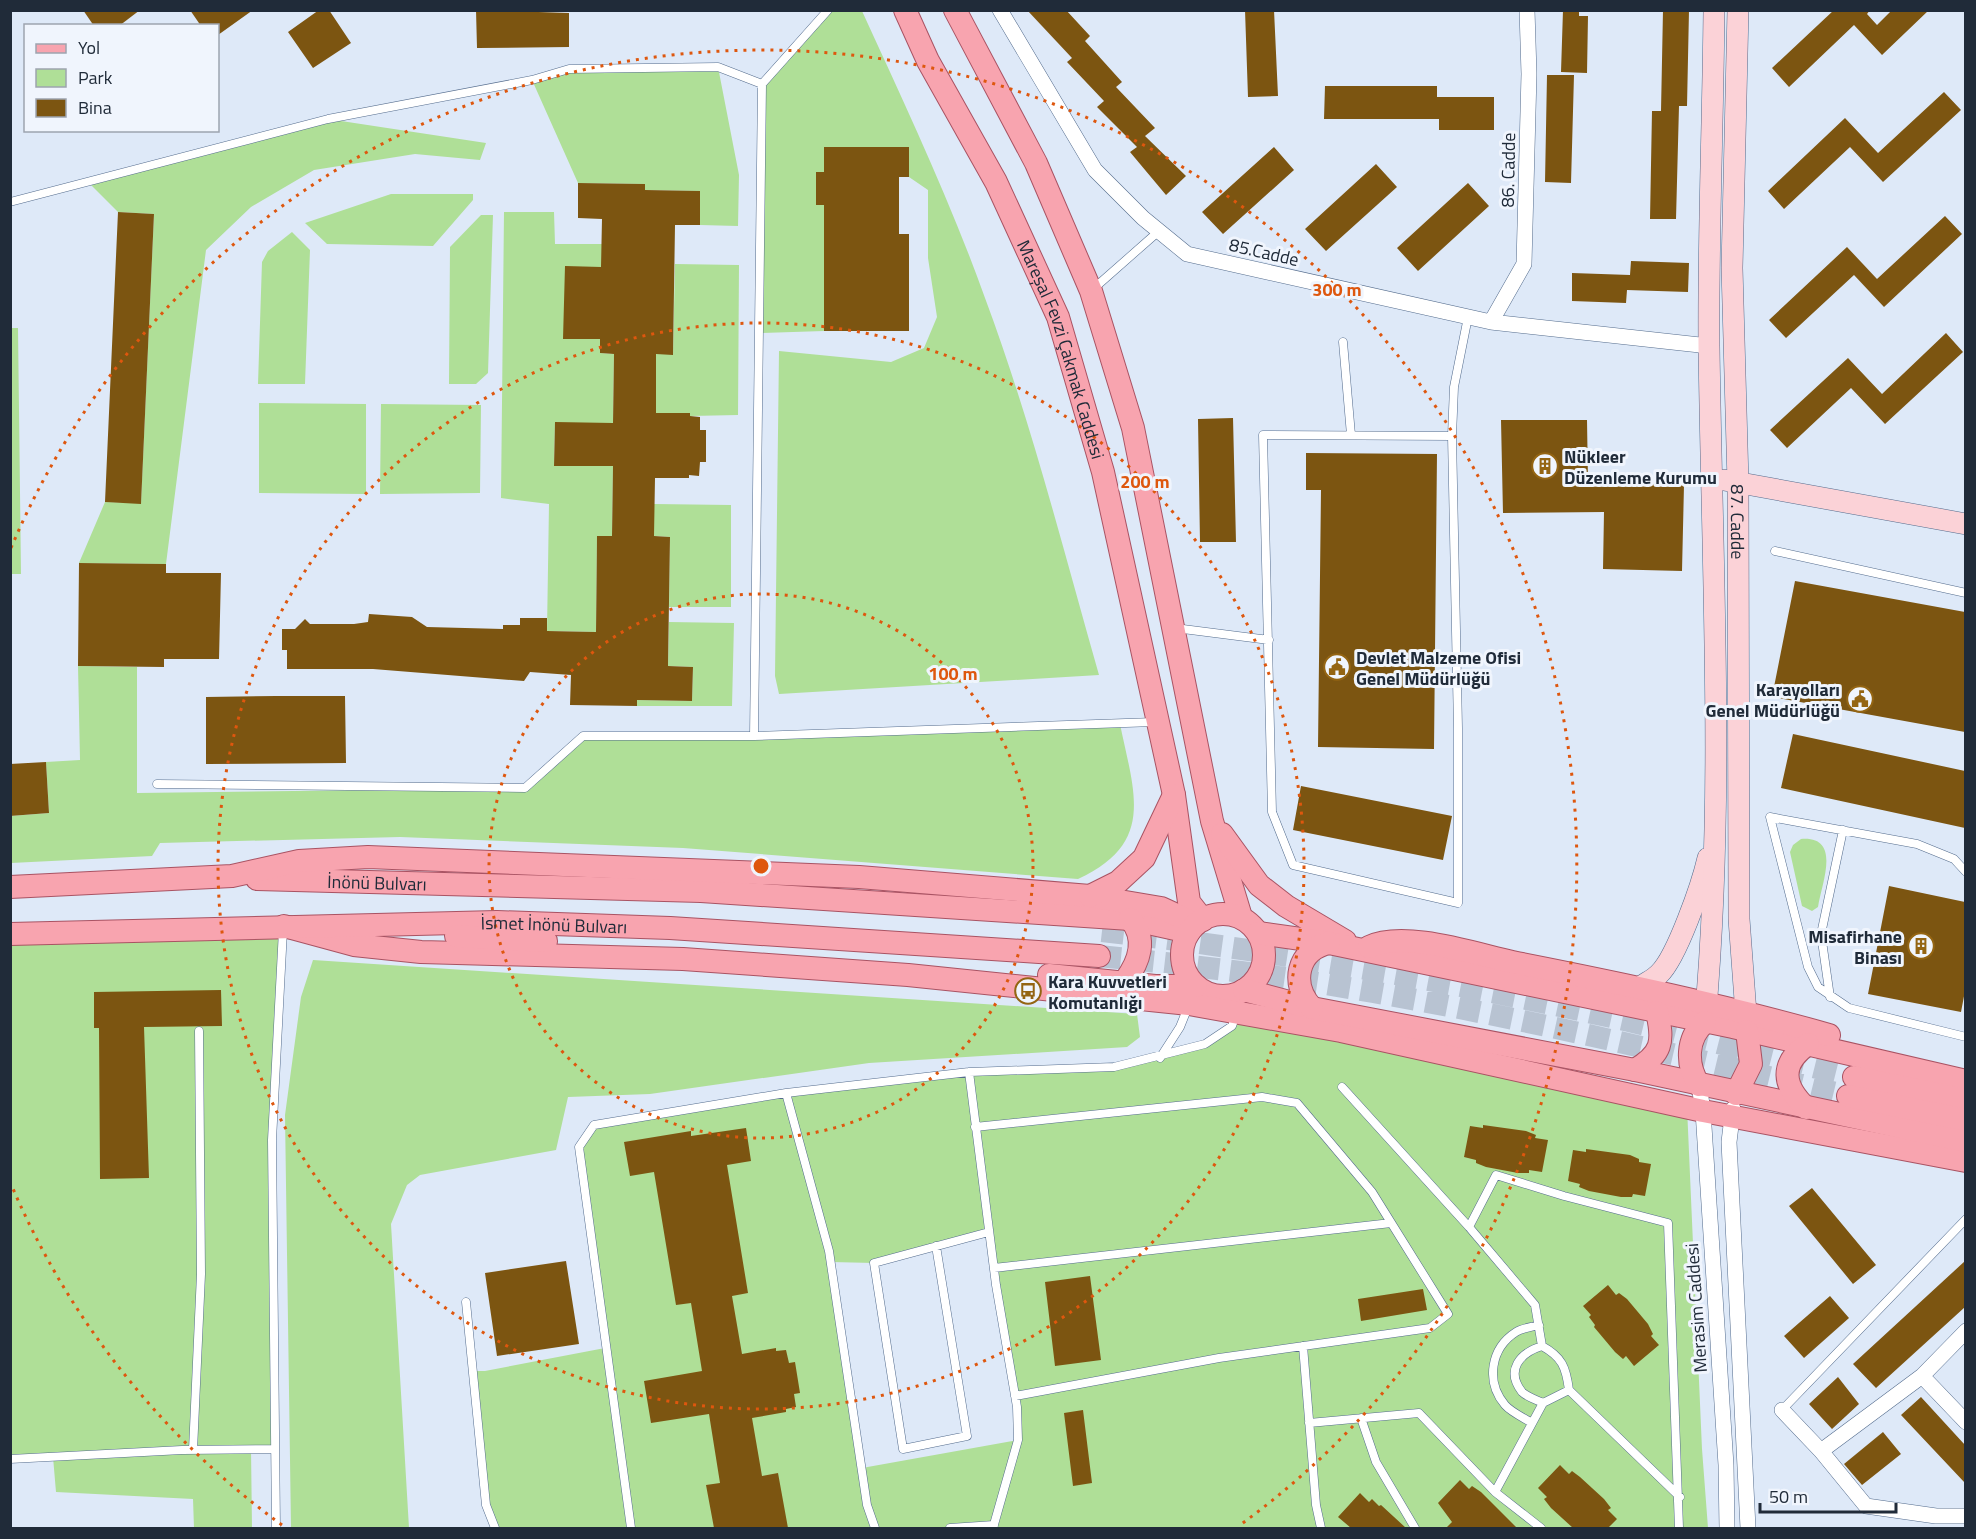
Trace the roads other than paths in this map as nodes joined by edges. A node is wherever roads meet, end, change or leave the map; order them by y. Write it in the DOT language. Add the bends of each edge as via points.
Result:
graph roads {
  1 [pos="828,10"];
  2 [pos="904,10"];
  3 [pos="955,10"];
  4 [pos="1000,10"];
  5 [pos="1527,10"];
  6 [pos="1714,10"];
  7 [pos="1738,10"];
  8 [pos="762,84"];
  9 [pos="10,202"];
  10 [pos="1159,231"];
  11 [pos="1091,291"];
  12 [pos="1468,317"];
  13 [pos="1491,322"];
  14 [pos="1343,342"];
  15 [pos="1710,346"];
  16 [pos="1351,435"];
  17 [pos="1452,436"];
  18 [pos="1713,478"];
  19 [pos="1738,482"];
  20 [pos="1965,524"];
  21 [pos="1775,551"];
  22 [pos="1965,593"];
  23 [pos="1173,627"];
  24 [pos="1269,640"];
  25 [pos="1159,722"];
  26 [pos="754,736"];
  27 [pos="157,784"];
  28 [pos="1174,795"];
  29 [pos="1212,821"];
  30 [pos="1714,822"];
  31 [pos="1843,830"];
  32 [pos="1965,869"];
  33 [pos="232,876"];
  34 [pos="10,887"];
  35 [pos="522,887"];
  36 [pos="1090,896"];
  37 [pos="1241,918"];
  38 [pos="1130,919"];
  39 [pos="1196,925"];
  40 [pos="284,926"];
  41 [pos="1102,931"];
  42 [pos="1258,933"];
  43 [pos="10,934"];
  44 [pos="1329,943"];
  45 [pos="1362,950"];
  46 [pos="1099,956"];
  47 [pos="1125,981"];
  48 [pos="1639,988"];
  49 [pos="1195,993"];
  50 [pos="1830,997"];
  51 [pos="1239,998"];
  52 [pos="1312,1008"];
  53 [pos="1657,1012"];
  54 [pos="1706,1012"];
  55 [pos="1746,1021"];
  56 [pos="199,1031"];
  57 [pos="1965,1037"];
  58 [pos="1808,1044"];
  59 [pos="1160,1058"];
  60 [pos="1965,1066"];
  61 [pos="1635,1070"];
  62 [pos="969,1072"];
  63 [pos="1965,1081"];
  64 [pos="1699,1084"];
  65 [pos="1342,1087"];
  66 [pos="786,1093"];
  67 [pos="1736,1094"];
  68 [pos="1965,1100"];
  69 [pos="1806,1108"];
  70 [pos="1703,1111"];
  71 [pos="1731,1116"];
  72 [pos="1965,1120"];
  73 [pos="975,1127"];
  74 [pos="1965,1141"];
  75 [pos="1965,1161"];
  76 [pos="1965,1219"];
  77 [pos="1391,1223"];
  78 [pos="1469,1227"];
  79 [pos="989,1232"];
  80 [pos="936,1246"];
  81 [pos="994,1268"];
  82 [pos="466,1302"];
  83 [pos="1539,1325"];
  84 [pos="1965,1331"];
  85 [pos="1303,1346"];
  86 [pos="1542,1346"];
  87 [pos="1922,1376"];
  88 [pos="1569,1390"];
  89 [pos="1015,1396"];
  90 [pos="1544,1403"];
  91 [pos="1782,1410"];
  92 [pos="1360,1418"];
  93 [pos="1309,1422"];
  94 [pos="1965,1422"];
  95 [pos="1532,1423"];
  96 [pos="273,1449"];
  97 [pos="193,1450"];
  98 [pos="1821,1451"];
  99 [pos="10,1460"];
  100 [pos="1495,1492"];
  101 [pos="1680,1497"];
  102 [pos="1965,1516"];
  103 [pos="994,1527"];
  104 [pos="276,1528"];
  105 [pos="495,1528"];
  106 [pos="631,1528"];
  107 [pos="875,1528"];
  108 [pos="950,1528"];
  109 [pos="1321,1528"];
  110 [pos="1415,1528"];
  111 [pos="1541,1528"];
  112 [pos="1679,1528"];
  113 [pos="1727,1528"];
  114 [pos="1748,1528"];
  1 -- 8 [label="lane"];
  2 -- 25 [label="main road, Mareşal Fevzi Çakmak Caddesi" via="996,182 1058,317 1103,472"];
  3 -- 11 [label="main road" via="1036,163"];
  4 -- 10 [label="street, 85.Cadde" via="1095,170"];
  5 -- 13 [label="street, 86. Cadde" via="1524,264"];
  6 -- 15 [label="street, 87. Cadde"];
  7 -- 19 [label="street, 87. Cadde" via="1732,268"];
  8 -- 9 [label="lane" via="718,67 569,69 532,80 328,118"];
  8 -- 26 [label="lane"];
  10 -- 11 [label="lane"];
  10 -- 12 [label="street, 85.Cadde" via="1187,254"];
  11 -- 23 [label="main road" via="1133,428"];
  12 -- 13 [label="street, 85.Cadde"];
  12 -- 17 [label="lane" via="1454,387"];
  13 -- 15 [label="street, 85.Cadde"];
  14 -- 16 [label="lane"];
  15 -- 18 [label="street, 87. Cadde"];
  16 -- 17 [label="lane"];
  16 -- 24 [label="lane" via="1263,435"];
  17 -- 24 [label="lane" via="1458,903 1293,865 1272,812"];
  18 -- 19 [label="street"];
  18 -- 30 [label="street, 87. Cadde" via="1717,704"];
  19 -- 20 [label="street"];
  19 -- 55 [label="street, 87. Cadde" via="1739,919"];
  21 -- 22 [label="lane"];
  23 -- 24 [label="lane"];
  23 -- 29 [label="main road"];
  25 -- 26 [label="lane"];
  25 -- 28 [label="main road, Mareşal Fevzi Çakmak Caddesi"];
  26 -- 27 [label="lane" via="583,736 525,788"];
  28 -- 36 [label="main road" via="1144,858 1118,882"];
  28 -- 39 [label="main road, Mareşal Fevzi Çakmak Caddesi" via="1185,885"];
  29 -- 37 [label="main road"];
  29 -- 45 [label="main road" via="1259,885 1286,906"];
  30 -- 48 [label="street" via="1707,861 1679,937 1660,974"];
  30 -- 54 [label="street, 87. Cadde" via="1716,861"];
  31 -- 32 [label="lane" via="1939,850"];
  31 -- 50 [label="lane" via="1821,934"];
  31 -- 50 [label="lane" via="1770,817 1808,967 1818,987"];
  33 -- 34 [label="main road"];
  33 -- 35 [label="main road, İnönü Bulvarı"];
  33 -- 36 [label="main road" via="299,861 368,857 859,877"];
  35 -- 38 [label="main road" via="701,891"];
  35 -- 41 [label="main road, İsmet İnönü Bulvarı" via="697,904"];
  36 -- 39 [label="main road" via="1161,908"];
  37 -- 39 [label="main road" via="1223,914"];
  37 -- 42 [label="main road"];
  38 -- 39 [label="main road"];
  38 -- 47 [label="main road" via="1138,928 1140,946 1135,968"];
  39 -- 49 [label="main road" via="1183,942 1183,966"];
  40 -- 43 [label="main road, İsmet İnönü Bulvarı"];
  40 -- 46 [label="main road, İsmet İnönü Bulvarı" via="497,922 658,927"];
  40 -- 47 [label="main road" via="854,958"];
  40 -- 49 [label="main road" via="354,945 421,952 694,960"];
  40 -- 96 [label="lane" via="272,1140"];
  42 -- 44 [label="main road"];
  42 -- 51 [label="main road" via="1264,958 1257,977"];
  44 -- 45 [label="main road"];
  44 -- 52 [label="main road" via="1313,948 1301,960 1305,1000"];
  45 -- 48 [label="main road" via="1400,942 1443,947"];
  45 -- 53 [label="main road"];
  47 -- 49 [label="main road"];
  48 -- 54 [label="main road"];
  49 -- 51 [label="main road"];
  49 -- 59 [label="lane"];
  50 -- 57 [label="lane" via="1849,1008"];
  51 -- 52 [label="main road"];
  51 -- 59 [label="lane" via="1232,1026 1206,1044"];
  51 -- 70 [label="main road" via="1341,1031"];
  52 -- 61 [label="main road"];
  53 -- 54 [label="main road"];
  53 -- 61 [label="main road" via="1661,1035 1658,1053"];
  54 -- 55 [label="main road"];
  54 -- 64 [label="main road" via="1690,1052 1691,1072"];
  55 -- 58 [label="main road"];
  55 -- 60 [label="main road"];
  55 -- 67 [label="main road" via="1751,1064"];
  56 -- 97 [label="lane" via="201,1274"];
  58 -- 63 [label="main road"];
  58 -- 69 [label="main road" via="1791,1061 1787,1072 1791,1092"];
  59 -- 62 [label="lane" via="1114,1067"];
  61 -- 64 [label="main road"];
  62 -- 66 [label="lane"];
  62 -- 73 [label="lane"];
  64 -- 67 [label="main road"];
  64 -- 70 [label="street, Merasim Caddesi"];
  65 -- 78 [label="lane"];
  66 -- 106 [label="lane" via="594,1125 579,1147"];
  66 -- 107 [label="lane" via="829,1251 867,1505"];
  67 -- 69 [label="main road"];
  67 -- 71 [label="street"];
  68 -- 72 [label="main road" via="1851,1087"];
  69 -- 74 [label="main road"];
  70 -- 71 [label="main road"];
  70 -- 113 [label="street, Merasim Caddesi"];
  71 -- 75 [label="main road"];
  71 -- 114 [label="street" via="1729,1142"];
  73 -- 77 [label="lane" via="1262,1097 1297,1103 1372,1192"];
  73 -- 79 [label="lane"];
  76 -- 91 [label="lane"];
  77 -- 81 [label="lane"];
  77 -- 85 [label="lane" via="1448,1314 1430,1328"];
  78 -- 83 [label="lane" via="1535,1305"];
  78 -- 101 [label="lane" via="1496,1175 1668,1223"];
  79 -- 80 [label="lane"];
  79 -- 81 [label="lane"];
  80 -- 80 [label="lane" via="874,1263 903,1449 967,1436"];
  81 -- 89 [label="lane"];
  82 -- 105 [label="lane" via="486,1505"];
  83 -- 86 [label="lane"];
  83 -- 95 [label="lane" via="1518,1330 1504,1342 1494,1358 1492,1376 1506,1406"];
  84 -- 87 [label="street"];
  85 -- 89 [label="lane"];
  85 -- 93 [label="lane"];
  86 -- 88 [label="lane" via="1558,1355 1566,1370"];
  86 -- 90 [label="lane" via="1526,1351 1515,1364 1515,1377 1523,1394"];
  87 -- 94 [label="street"];
  87 -- 98 [label="street"];
  88 -- 90 [label="lane"];
  88 -- 101 [label="lane"];
  89 -- 103 [label="lane" via="1018,1440"];
  90 -- 95 [label="lane"];
  91 -- 98 [label="street"];
  92 -- 93 [label="lane"];
  92 -- 100 [label="lane" via="1419,1413"];
  92 -- 110 [label="lane" via="1376,1462"];
  93 -- 109 [label="lane"];
  95 -- 100 [label="lane"];
  96 -- 97 [label="lane"];
  96 -- 104 [label="lane"];
  97 -- 99 [label="lane"];
  98 -- 102 [label="street" via="1866,1506"];
  100 -- 111 [label="lane"];
  101 -- 112 [label="lane"];
  103 -- 108 [label="lane"];
}
